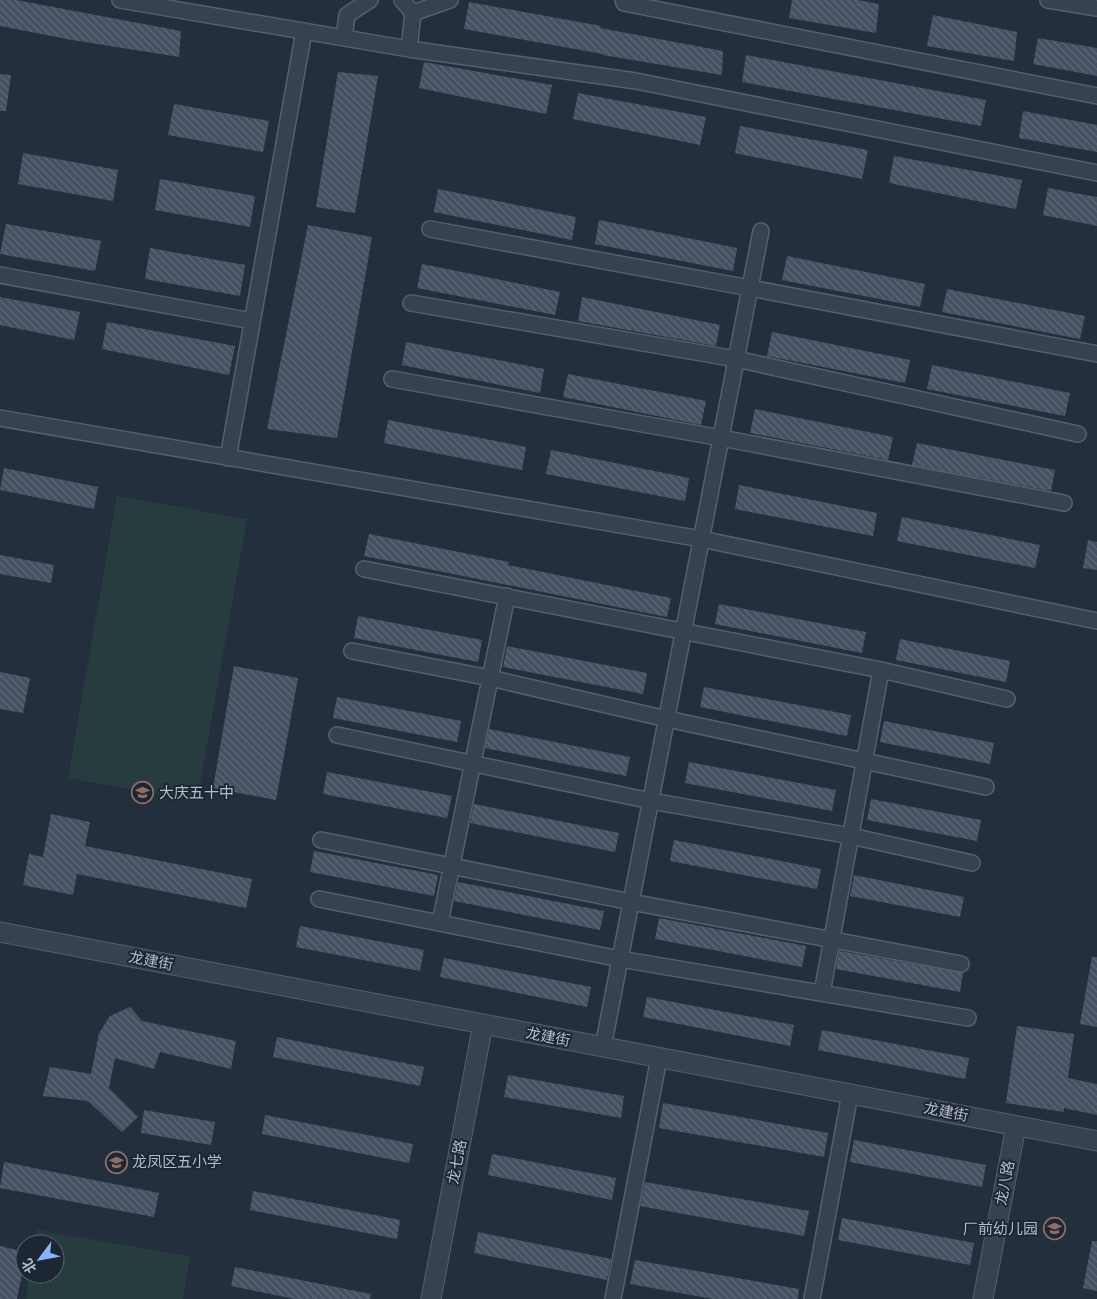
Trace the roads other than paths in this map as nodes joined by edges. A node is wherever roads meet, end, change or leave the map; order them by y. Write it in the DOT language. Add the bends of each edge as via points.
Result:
graph roads {
  1 [pos="120,0"];
  2 [pos="370,0"];
  3 [pos="402,0"];
  4 [pos="450,0"];
  5 [pos="623,0"];
  6 [pos="1048,0"];
  7 [pos="1097,8"];
  8 [pos="413,13"];
  9 [pos="304,31"];
  10 [pos="344,38"];
  11 [pos="409,49"];
  12 [pos="1097,96"];
  13 [pos="1097,173"];
  14 [pos="430,229"];
  15 [pos="761,231"];
  16 [pos="0,275"];
  17 [pos="750,288"];
  18 [pos="411,302"];
  19 [pos="252,321"];
  20 [pos="1097,354"];
  21 [pos="736,359"];
  22 [pos="392,379"];
  23 [pos="0,418"];
  24 [pos="1078,434"];
  25 [pos="721,438"];
  26 [pos="228,458"];
  27 [pos="1064,503"];
  28 [pos="701,539"];
  29 [pos="364,569"];
  30 [pos="507,596"];
  31 [pos="1097,621"];
  32 [pos="683,632"];
  33 [pos="352,651"];
  34 [pos="881,670"];
  35 [pos="490,678"];
  36 [pos="1007,699"];
  37 [pos="667,719"];
  38 [pos="337,735"];
  39 [pos="864,761"];
  40 [pos="472,764"];
  41 [pos="986,787"];
  42 [pos="651,801"];
  43 [pos="850,836"];
  44 [pos="321,840"];
  45 [pos="972,863"];
  46 [pos="452,865"];
  47 [pos="319,899"];
  48 [pos="631,902"];
  49 [pos="440,923"];
  50 [pos="0,932"];
  51 [pos="832,940"];
  52 [pos="620,958"];
  53 [pos="961,964"];
  54 [pos="822,993"];
  55 [pos="968,1018"];
  56 [pos="483,1024"];
  57 [pos="603,1047"];
  58 [pos="659,1058"];
  59 [pos="850,1094"];
  60 [pos="1016,1126"];
  61 [pos="1097,1141"];
  62 [pos="430,1299"];
  63 [pos="613,1299"];
  64 [pos="812,1299"];
  65 [pos="983,1299"];
  1 -- 9 [label="street"];
  2 -- 10 [label="street" via="347,15"];
  3 -- 8 [label="street"];
  4 -- 8 [label="street"];
  5 -- 12 [label="street"];
  6 -- 7 [label="street"];
  8 -- 11 [label="street"];
  9 -- 10 [label="street"];
  9 -- 19 [label="street"];
  10 -- 11 [label="street"];
  11 -- 13 [label="street" via="636,81"];
  14 -- 17 [label="street"];
  15 -- 17 [label="street"];
  16 -- 19 [label="street"];
  17 -- 20 [label="street"];
  17 -- 21 [label="street"];
  18 -- 21 [label="street"];
  19 -- 26 [label="street"];
  21 -- 24 [label="street"];
  21 -- 25 [label="street"];
  22 -- 25 [label="street"];
  23 -- 26 [label="street"];
  25 -- 27 [label="street"];
  25 -- 28 [label="street"];
  26 -- 28 [label="street"];
  28 -- 31 [label="street"];
  28 -- 32 [label="street"];
  29 -- 30 [label="street"];
  30 -- 32 [label="street"];
  30 -- 35 [label="street"];
  32 -- 34 [label="street"];
  32 -- 37 [label="street"];
  33 -- 35 [label="street"];
  34 -- 36 [label="street"];
  34 -- 39 [label="street"];
  35 -- 37 [label="street"];
  35 -- 40 [label="street"];
  37 -- 39 [label="street"];
  37 -- 42 [label="street"];
  38 -- 40 [label="street"];
  39 -- 41 [label="street"];
  39 -- 43 [label="street"];
  40 -- 42 [label="street"];
  40 -- 46 [label="street"];
  42 -- 43 [label="street"];
  42 -- 48 [label="street"];
  43 -- 45 [label="street"];
  43 -- 51 [label="street"];
  44 -- 46 [label="street"];
  46 -- 48 [label="street"];
  46 -- 49 [label="street"];
  47 -- 49 [label="street"];
  48 -- 51 [label="street"];
  48 -- 52 [label="street"];
  49 -- 52 [label="street"];
  50 -- 56 [label="street, 龙建街"];
  51 -- 53 [label="street"];
  51 -- 54 [label="street"];
  52 -- 54 [label="street"];
  52 -- 57 [label="street"];
  54 -- 55 [label="street"];
  56 -- 57 [label="street, 龙建街"];
  56 -- 62 [label="street, 龙七路"];
  57 -- 58 [label="street, 龙建街"];
  58 -- 59 [label="street, 龙建街"];
  58 -- 63 [label="street"];
  59 -- 60 [label="street, 龙建街"];
  59 -- 64 [label="street"];
  60 -- 61 [label="street, 龙建街"];
  60 -- 65 [label="street, 龙八路"];
}
